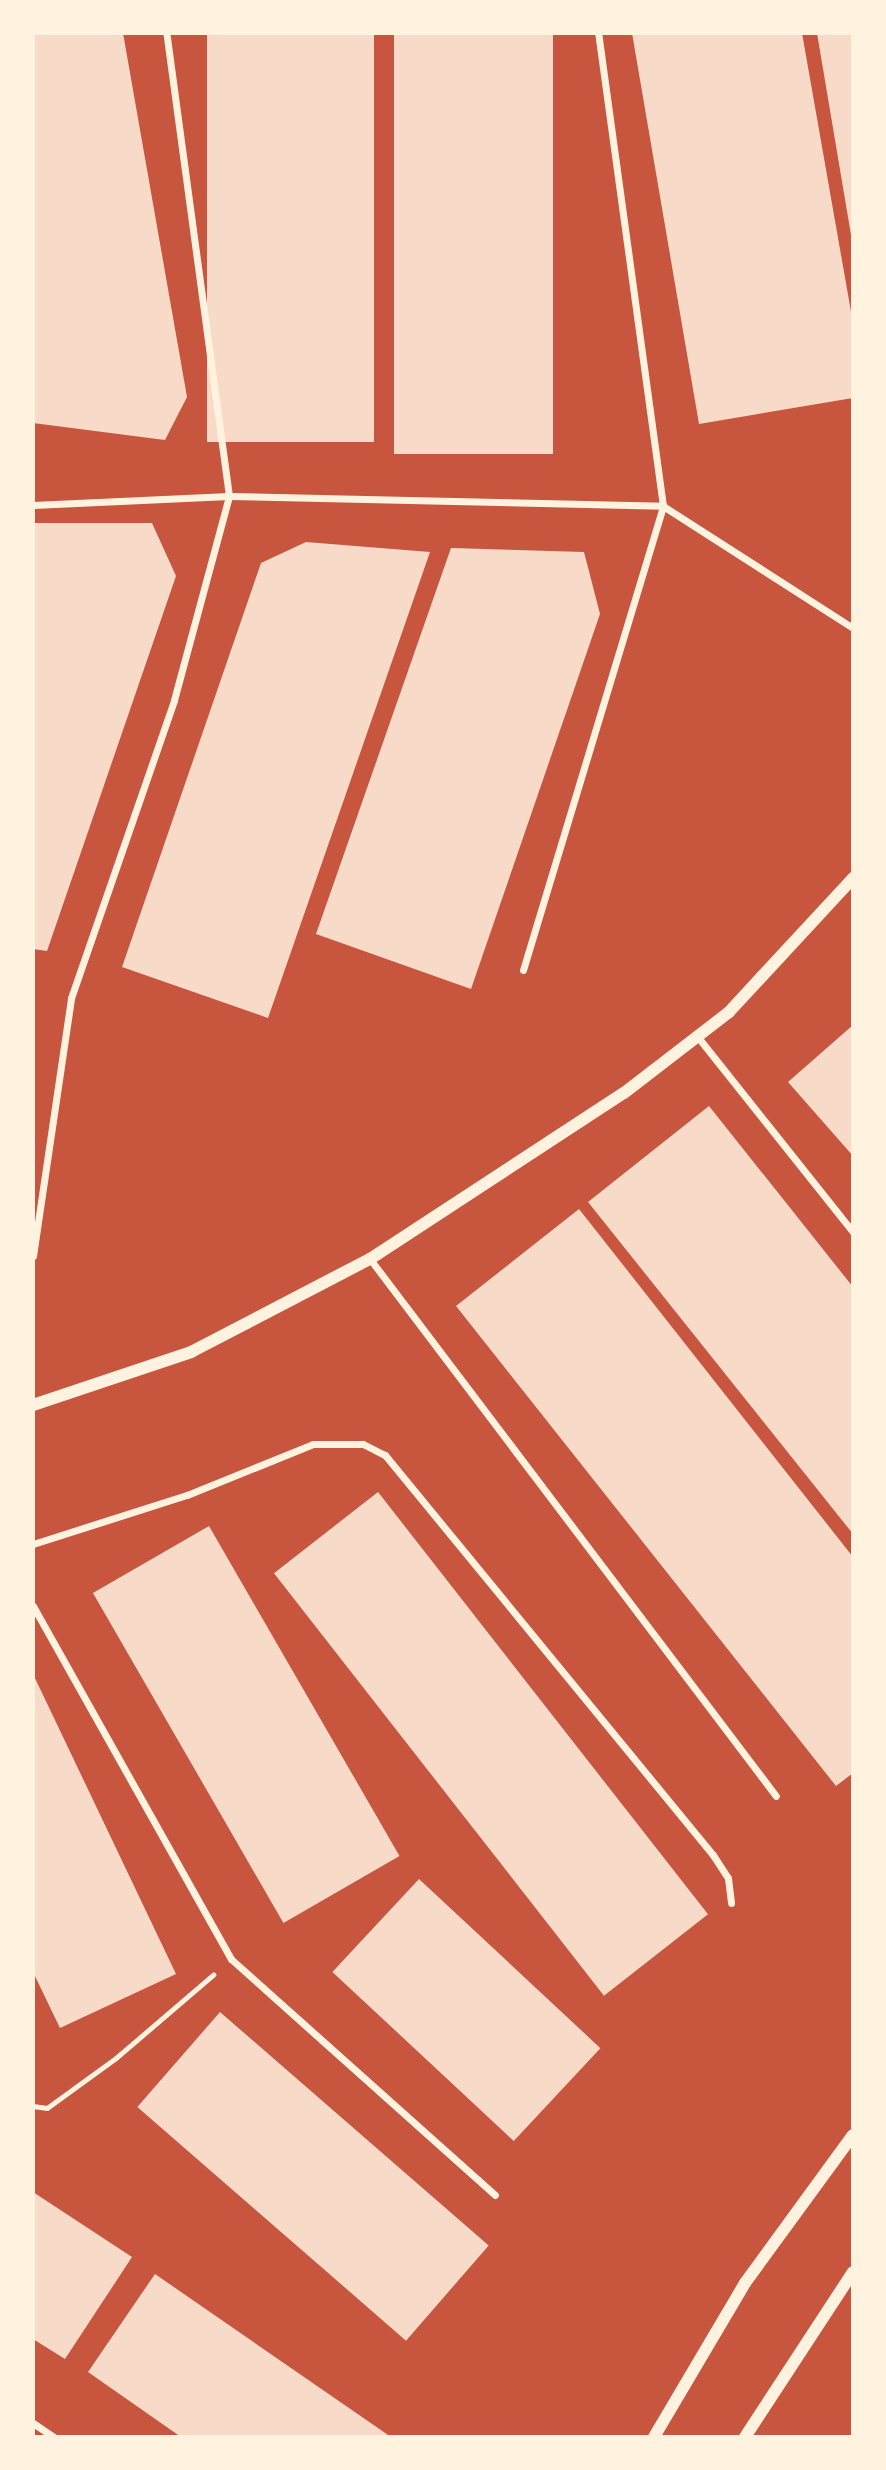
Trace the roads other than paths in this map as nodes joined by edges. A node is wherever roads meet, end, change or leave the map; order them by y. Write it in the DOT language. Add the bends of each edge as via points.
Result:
graph roads {
  1 [pos="166,33"];
  2 [pos="598,33"];
  3 [pos="229,496"];
  4 [pos="33,505"];
  5 [pos="663,506"];
  6 [pos="853,628"];
  7 [pos="853,878"];
  8 [pos="523,970"];
  9 [pos="697,1037"];
  10 [pos="853,1232"];
  11 [pos="33,1256"];
  12 [pos="370,1259"];
  13 [pos="33,1405"];
  14 [pos="33,1544"];
  15 [pos="33,1606"];
  16 [pos="776,1796"];
  17 [pos="731,1903"];
  18 [pos="853,2135"];
  19 [pos="495,2195"];
  20 [pos="853,2272"];
  21 [pos="33,2423"];
  22 [pos="54,2437"];
  23 [pos="654,2437"];
  24 [pos="745,2437"];
  1 -- 3 [label="street"];
  2 -- 5 [label="street"];
  3 -- 4 [label="street"];
  3 -- 5 [label="street"];
  3 -- 11 [label="street" via="174,700 71,998"];
  5 -- 6 [label="street"];
  5 -- 8 [label="street"];
  7 -- 9 [label="street" via="729,1012"];
  9 -- 10 [label="street"];
  9 -- 12 [label="street" via="624,1093"];
  12 -- 13 [label="street" via="191,1353"];
  12 -- 16 [label="street"];
  14 -- 17 [label="street" via="187,1495 313,1444 363,1444 406,1474 713,1855 728,1878"];
  15 -- 19 [label="street" via="231,1959"];
  18 -- 23 [label="street" via="746,2283"];
  20 -- 24 [label="street"];
  21 -- 22 [label="street"];
}
